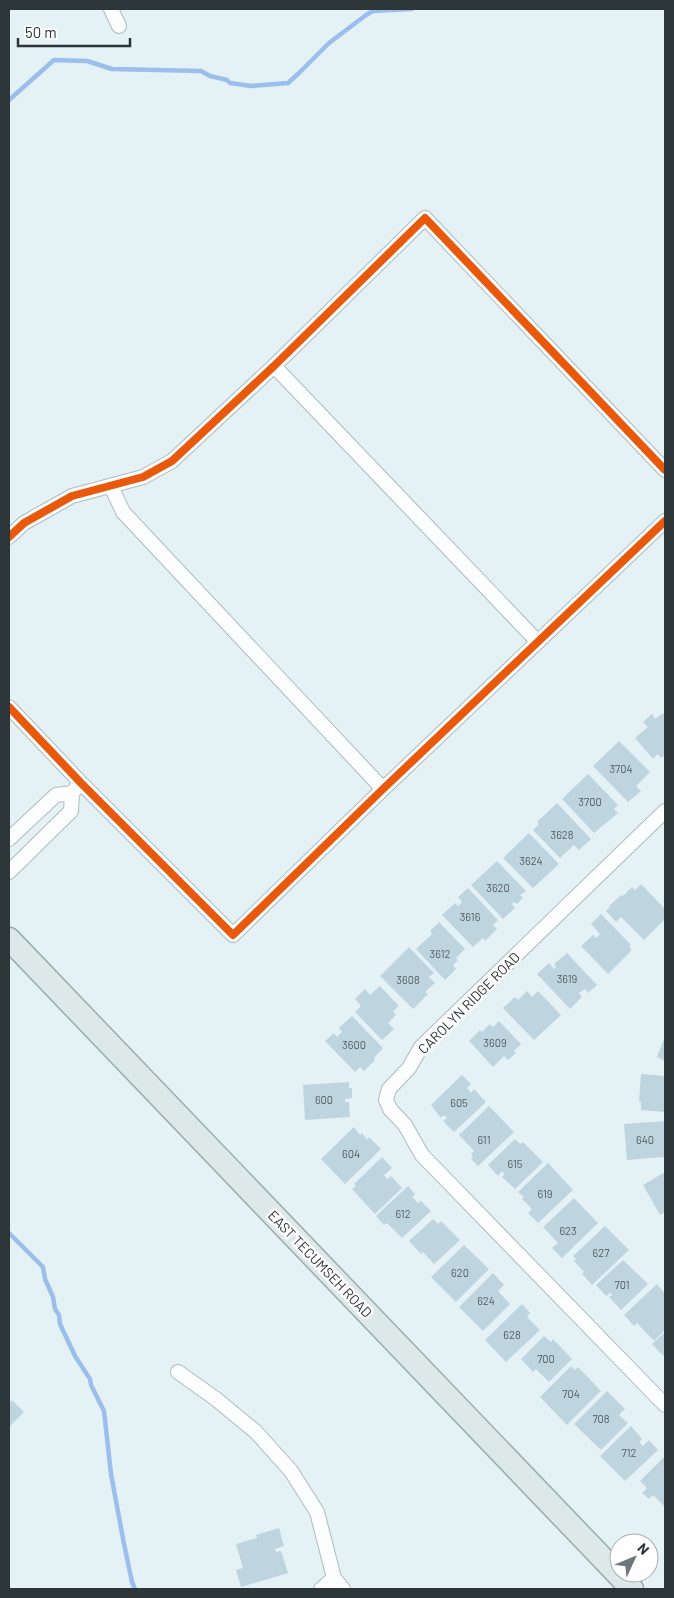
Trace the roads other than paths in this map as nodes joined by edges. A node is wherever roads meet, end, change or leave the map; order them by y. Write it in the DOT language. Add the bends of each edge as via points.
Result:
graph roads {
  1 [pos="111,9"];
  2 [pos="119,26"];
  3 [pos="274,366"];
  4 [pos="665,470"];
  5 [pos="111,486"];
  6 [pos="665,521"];
  7 [pos="9,537"];
  8 [pos="538,642"];
  9 [pos="9,707"];
  10 [pos="76,788"];
  11 [pos="383,789"];
  12 [pos="665,811"];
  13 [pos="9,839"];
  14 [pos="9,872"];
  15 [pos="9,939"];
  16 [pos="178,1372"];
  17 [pos="665,1405"];
  18 [pos="339,1584"];
  19 [pos="321,1589"];
  20 [pos="632,1589"];
  1 -- 2 [label="street"];
  3 -- 4 [label="street" via="425,218"];
  3 -- 5 [label="street" via="172,461 143,477"];
  3 -- 8 [label="street"];
  5 -- 7 [label="street" via="72,496 24,523"];
  5 -- 11 [label="street" via="123,512"];
  6 -- 8 [label="street"];
  8 -- 11 [label="street"];
  9 -- 10 [label="street"];
  10 -- 11 [label="street" via="234,935"];
  10 -- 13 [label="street" via="56,795"];
  10 -- 14 [label="street" via="71,810"];
  12 -- 17 [label="street, CAROLYN RIDGE ROAD" via="421,1048 409,1068 389,1089 386,1100 424,1157"];
  15 -- 20 [label="main road, EAST TECUMSEH ROAD"];
  16 -- 18 [label="street" via="256,1432 291,1471 317,1512"];
  18 -- 19 [label="street"];
}
